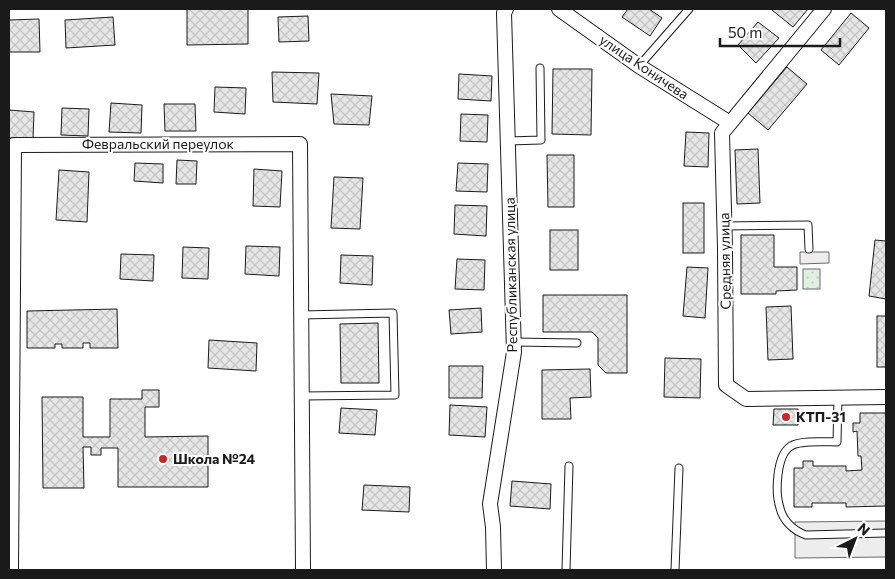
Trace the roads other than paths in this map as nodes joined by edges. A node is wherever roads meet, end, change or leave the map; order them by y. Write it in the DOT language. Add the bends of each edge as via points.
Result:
graph roads {
  1 [pos="506,9"];
  2 [pos="559,9"];
  3 [pos="689,9"];
  4 [pos="824,9"];
  5 [pos="639,66"];
  6 [pos="540,68"];
  7 [pos="730,123"];
  8 [pos="508,141"];
  9 [pos="11,159"];
  10 [pos="724,226"];
  11 [pos="809,250"];
  12 [pos="301,314"];
  13 [pos="514,342"];
  14 [pos="577,343"];
  15 [pos="10,385"];
  16 [pos="302,396"];
  17 [pos="886,397"];
  18 [pos="838,398"];
  19 [pos="569,466"];
  20 [pos="679,468"];
  21 [pos="886,533"];
  22 [pos="11,570"];
  23 [pos="303,570"];
  24 [pos="494,570"];
  25 [pos="566,570"];
  26 [pos="676,570"];
  1 -- 8 [label="street, Республиканская улица"];
  2 -- 5 [label="street, улица Коничева"];
  3 -- 5 [label="lane"];
  4 -- 7 [label="street, Средняя улица"];
  5 -- 7 [label="street, улица Коничева"];
  6 -- 8 [label="lane" via="541,140"];
  7 -- 10 [label="street, Средняя улица" via="722,133"];
  8 -- 13 [label="street, Республиканская улица"];
  9 -- 12 [label="street, Февральский переулок" via="14,145 300,144"];
  9 -- 15 [label="street, Февральский переулок"];
  10 -- 11 [label="lane" via="808,226"];
  10 -- 18 [label="street, Средняя улица" via="726,385 746,399"];
  12 -- 16 [label="street, Февральский переулок"];
  12 -- 16 [label="lane" via="393,313 395,395"];
  13 -- 14 [label="lane"];
  13 -- 24 [label="street, Республиканская улица" via="490,504"];
  15 -- 22 [label="street, Февральский переулок"];
  16 -- 23 [label="street, Февральский переулок"];
  17 -- 18 [label="street, Средняя улица"];
  18 -- 21 [label="lane" via="837,442 794,444 781,456 778,464 780,509 797,532 806,535"];
  19 -- 25 [label="lane"];
  20 -- 26 [label="lane"];
}
